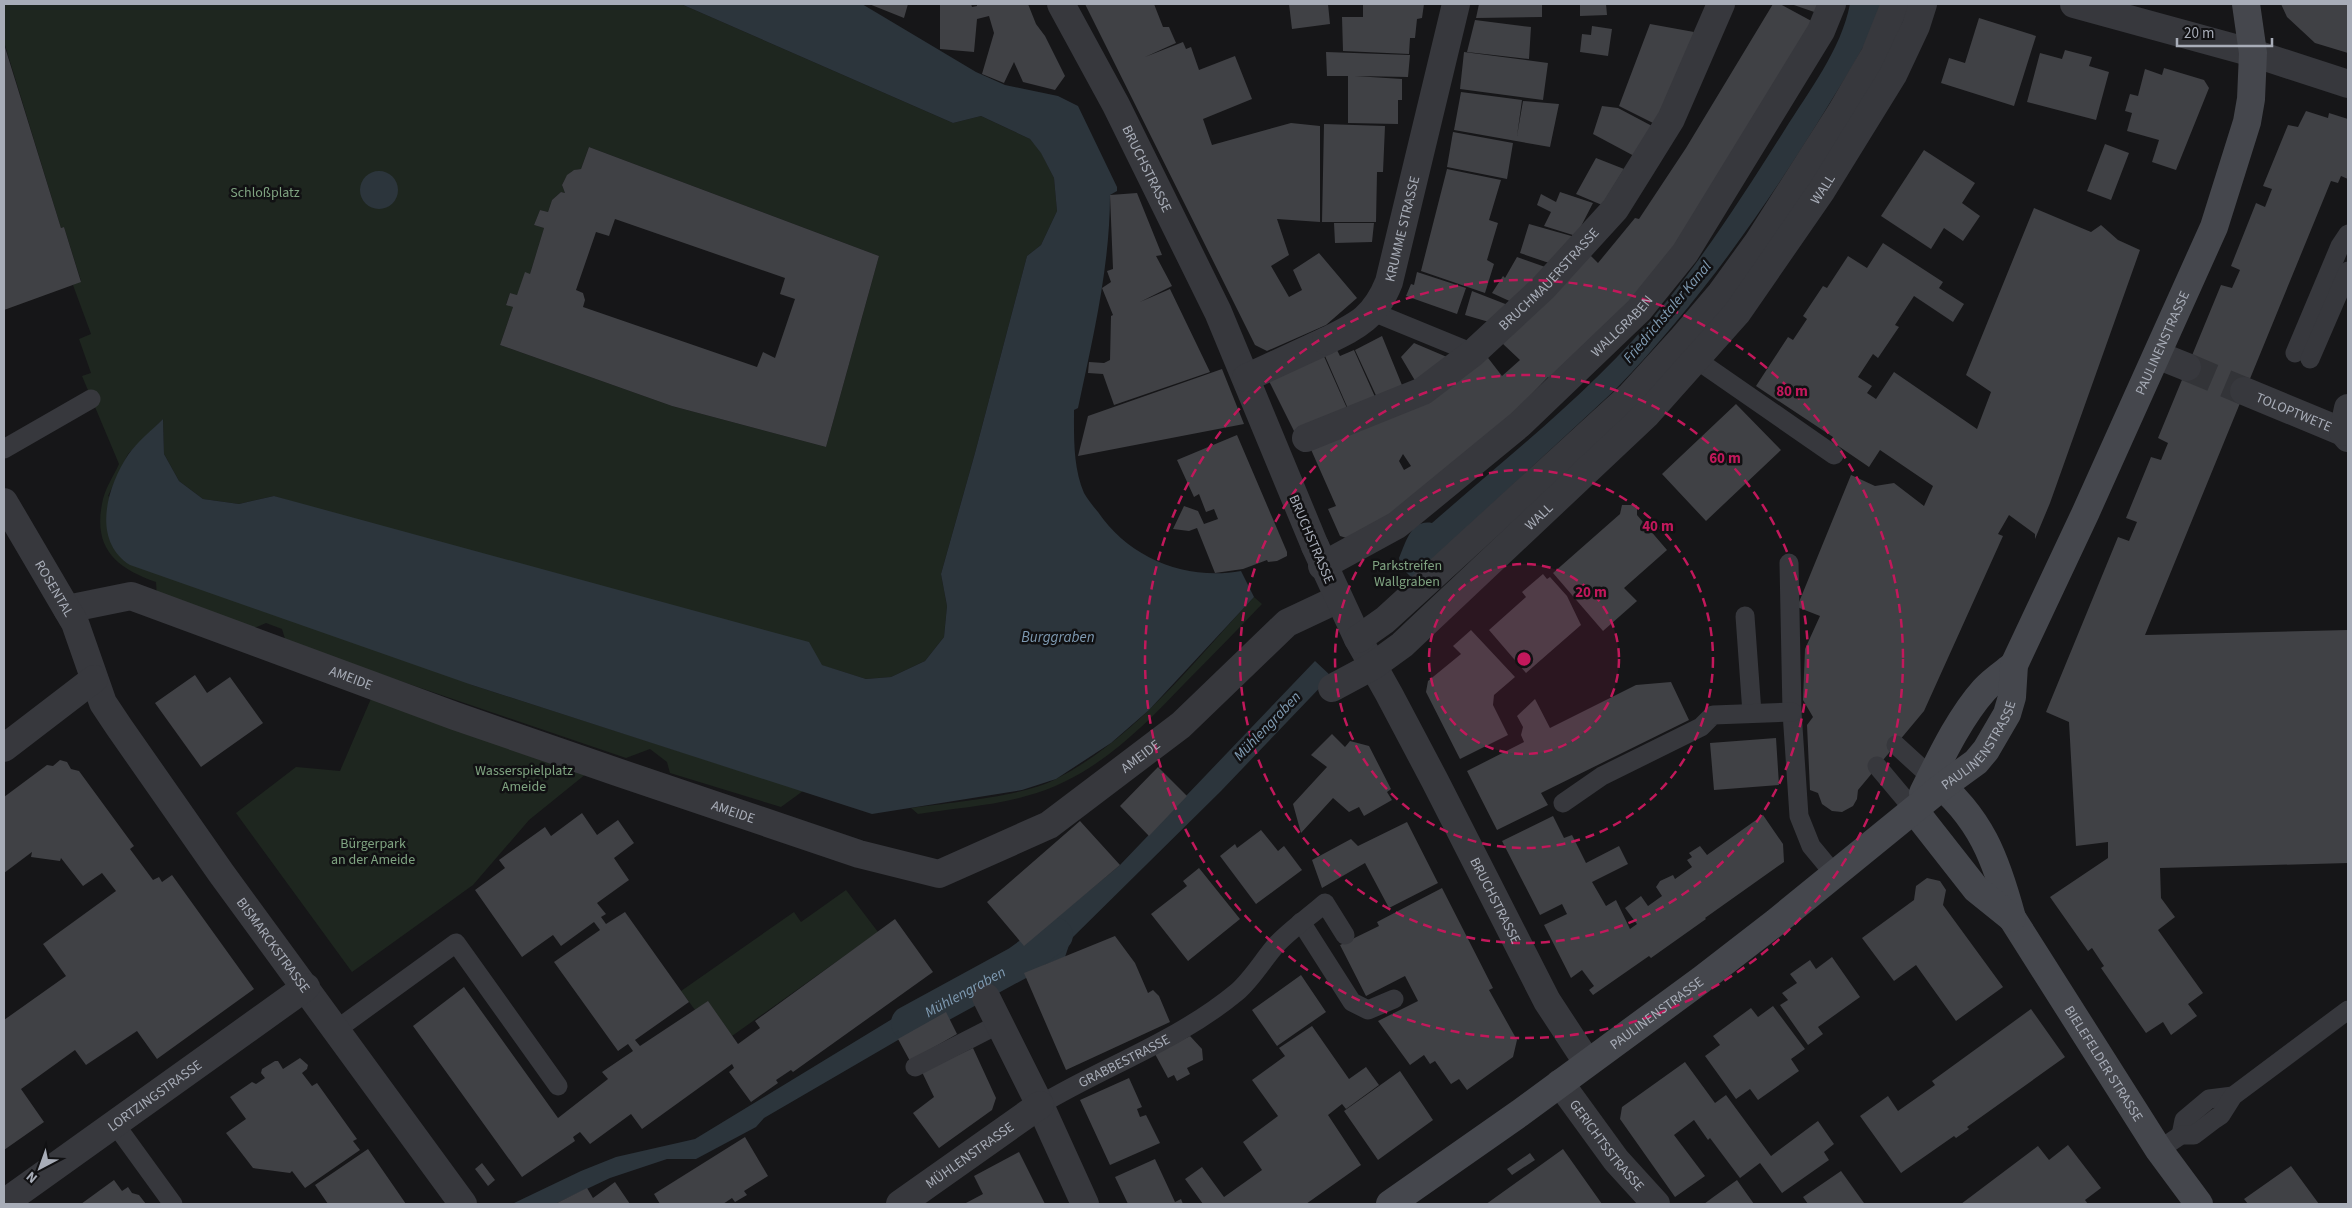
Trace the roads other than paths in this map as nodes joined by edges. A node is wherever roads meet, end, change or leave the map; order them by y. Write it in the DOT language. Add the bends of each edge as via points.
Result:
graph roads {
  1 [pos="1061,4"];
  2 [pos="1456,4"];
  3 [pos="1721,4"];
  4 [pos="1832,4"];
  5 [pos="1895,4"];
  6 [pos="1923,4"];
  7 [pos="2074,4"];
  8 [pos="2246,4"];
  9 [pos="2254,53"];
  10 [pos="2348,84"];
  11 [pos="2344,240"];
  12 [pos="2348,271"];
  13 [pos="1373,312"];
  14 [pos="1689,350"];
  15 [pos="1473,353"];
  16 [pos="2157,355"];
  17 [pos="2186,367"];
  18 [pos="1246,378"];
  19 [pos="2244,391"];
  20 [pos="91,399"];
  21 [pos="2347,426"];
  22 [pos="4,449"];
  23 [pos="1276,451"];
  24 [pos="1834,456"];
  25 [pos="4,502"];
  26 [pos="1319,556"];
  27 [pos="1789,563"];
  28 [pos="1338,599"];
  29 [pos="68,609"];
  30 [pos="1745,616"];
  31 [pos="1358,639"];
  32 [pos="2014,665"];
  33 [pos="1373,666"];
  34 [pos="94,679"];
  35 [pos="1332,688"];
  36 [pos="1792,712"];
  37 [pos="1752,713"];
  38 [pos="1896,745"];
  39 [pos="4,748"];
  40 [pos="1877,766"];
  41 [pos="1937,782"];
  42 [pos="1563,803"];
  43 [pos="1914,810"];
  44 [pos="1835,875"];
  45 [pos="2012,918"];
  46 [pos="1301,922"];
  47 [pos="1345,935"];
  48 [pos="306,988"];
  49 [pos="986,997"];
  50 [pos="1394,999"];
  51 [pos="2348,1010"];
  52 [pos="999,1024"];
  53 [pos="336,1030"];
  54 [pos="1587,1062"];
  55 [pos="915,1067"];
  56 [pos="1560,1083"];
  57 [pos="558,1086"];
  58 [pos="1040,1105"];
  59 [pos="115,1124"];
  60 [pos="2170,1142"];
  61 [pos="4,1203"];
  62 [pos="173,1204"];
  63 [pos="463,1204"];
  64 [pos="900,1204"];
  65 [pos="1084,1204"];
  66 [pos="1390,1204"];
  67 [pos="1656,1204"];
  68 [pos="2199,1204"];
  1 -- 18 [label="street, BRUCHSTRASSE" via="1116,105 1218,312"];
  2 -- 13 [label="street, KRUMME STRASSE" via="1389,282"];
  3 -- 15 [label="street, BRUCHMAUERSTRASSE" via="1671,118 1614,209 1543,288"];
  4 -- 26 [label="street, WALLGRABEN" via="1821,32 1713,209 1685,253 1639,310 1520,424 1398,525"];
  5 -- 14 [label="street, WALL" via="1875,54 1836,120 1758,242 1721,293"];
  6 -- 14 [label="street, WALL" via="1893,75 1822,190 1737,312"];
  7 -- 9 [label="street"];
  8 -- 9 [label="main road, PAULINENSTRASSE"];
  9 -- 10 [label="street"];
  9 -- 16 [label="main road, PAULINENSTRASSE" via="2247,122 2214,227"];
  11 -- 12 [label="lane" via="2303,356"];
  13 -- 15 [label="lane"];
  13 -- 18 [label="street, KRUMME STRASSE" via="1364,321 1326,341"];
  14 -- 24 [label="lane"];
  14 -- 31 [label="street, WALL" via="1631,395 1385,620"];
  14 -- 33 [label="street, WALL" via="1640,421 1402,645"];
  15 -- 23 [label="street, BRUCHMAUERSTRASSE" via="1423,391"];
  16 -- 17 [label="street"];
  16 -- 32 [label="main road, PAULINENSTRASSE"];
  18 -- 23 [label="street, BRUCHSTRASSE"];
  19 -- 21 [label="street, TOLOPTWETE"];
  20 -- 22 [label="lane"];
  23 -- 26 [label="street, BRUCHSTRASSE"];
  25 -- 29 [label="street, ROSENTAL"];
  26 -- 28 [label="street, BRUCHSTRASSE"];
  27 -- 36 [label="lane"];
  28 -- 29 [label="street, AMEIDE" via="1287,623 1182,726 1049,825 939,874 859,854 454,716 131,596"];
  28 -- 31 [label="street, BRUCHSTRASSE"];
  29 -- 34 [label="street, ROSENTAL"];
  30 -- 37 [label="lane"];
  31 -- 33 [label="street, BRUCHSTRASSE"];
  32 -- 41 [label="main road, PAULINENSTRASSE" via="1985,689 1976,701 1948,744"];
  32 -- 41 [label="main road, PAULINENSTRASSE" via="2012,697 2007,714 1986,750 1976,762"];
  33 -- 35 [label="street"];
  33 -- 54 [label="street, BRUCHSTRASSE" via="1547,1001"];
  34 -- 39 [label="street"];
  34 -- 48 [label="street, BISMARCKSTRASSE" via="119,727"];
  36 -- 37 [label="lane"];
  36 -- 44 [label="lane" via="1799,816 1812,846"];
  37 -- 42 [label="lane" via="1713,715 1701,727 1602,776"];
  38 -- 41 [label="lane"];
  40 -- 43 [label="lane"];
  41 -- 43 [label="main road, PAULINENSTRASSE"];
  41 -- 45 [label="main road, BIELEFELDER STRASSE" via="1976,826 1990,848"];
  43 -- 44 [label="main road, PAULINENSTRASSE"];
  43 -- 45 [label="main road, BIELEFELDER STRASSE" via="1976,889"];
  44 -- 54 [label="main road, PAULINENSTRASSE" via="1708,974"];
  45 -- 60 [label="main road, BIELEFELDER STRASSE"];
  46 -- 47 [label="lane, GRABBESTRASSE" via="1325,903"];
  46 -- 50 [label="lane" via="1352,1002 1368,1010"];
  46 -- 58 [label="lane, GRABBESTRASSE" via="1239,991 1208,1013 1138,1055"];
  48 -- 53 [label="street, BISMARCKSTRASSE"];
  48 -- 59 [label="street, LORTZINGSTRASSE"];
  49 -- 52 [label="street"];
  51 -- 60 [label="lane" via="2233,1096 2222,1115 2194,1134"];
  52 -- 55 [label="lane"];
  52 -- 58 [label="street"];
  53 -- 57 [label="lane" via="456,943"];
  53 -- 63 [label="street, BISMARCKSTRASSE"];
  54 -- 56 [label="main road, PAULINENSTRASSE"];
  56 -- 66 [label="main road, PAULINENSTRASSE"];
  56 -- 67 [label="street, GERICHTSSTRASSE" via="1616,1160"];
  58 -- 64 [label="street, MÜHLENSTRASSE"];
  58 -- 65 [label="street"];
  59 -- 61 [label="street, LORTZINGSTRASSE"];
  59 -- 62 [label="lane"];
  60 -- 68 [label="main road, BIELEFELDER STRASSE"];
}
